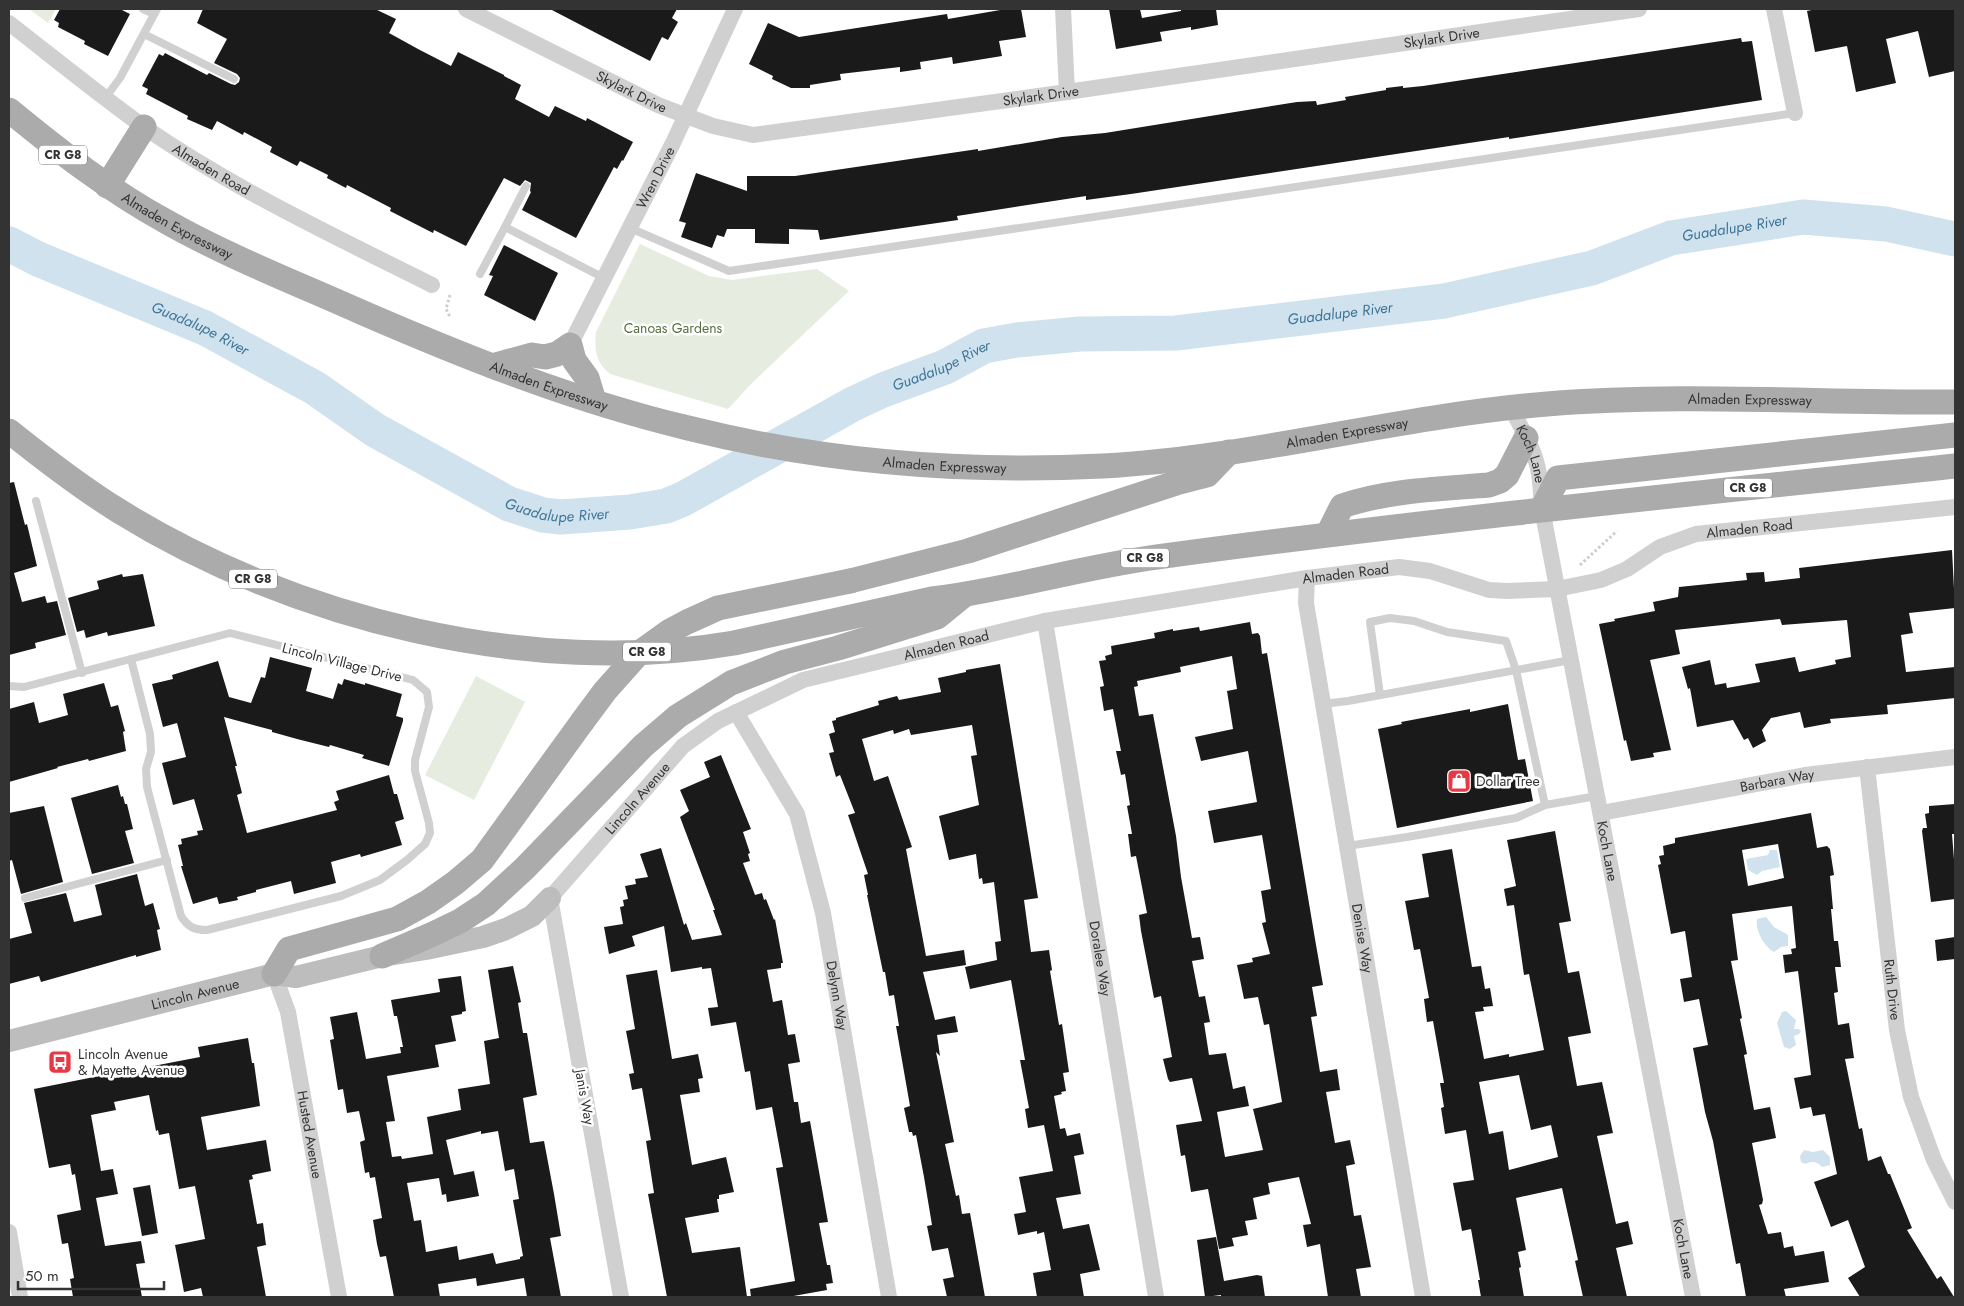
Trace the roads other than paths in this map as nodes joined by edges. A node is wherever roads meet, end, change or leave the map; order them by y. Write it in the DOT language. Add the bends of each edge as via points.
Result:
graph roads {
  1 [pos="143,9"];
  2 [pos="466,9"];
  3 [pos="735,9"];
  4 [pos="1063,9"];
  5 [pos="1639,9"];
  6 [pos="1774,9"];
  7 [pos="156,11"];
  8 [pos="9,23"];
  9 [pos="144,34"];
  10 [pos="234,79"];
  11 [pos="1067,92"];
  12 [pos="106,97"];
  13 [pos="9,110"];
  14 [pos="1795,113"];
  15 [pos="686,116"];
  16 [pos="144,127"];
  17 [pos="107,186"];
  18 [pos="526,186"];
  19 [pos="506,227"];
  20 [pos="630,228"];
  21 [pos="480,274"];
  22 [pos="604,278"];
  23 [pos="432,285"];
  24 [pos="570,344"];
  25 [pos="492,366"];
  26 [pos="594,401"];
  27 [pos="1955,402"];
  28 [pos="1512,408"];
  29 [pos="9,431"];
  30 [pos="1955,435"];
  31 [pos="1526,438"];
  32 [pos="1229,452"];
  33 [pos="1955,466"];
  34 [pos="36,502"];
  35 [pos="1955,506"];
  36 [pos="1542,509"];
  37 [pos="1328,534"];
  38 [pos="1307,578"];
  39 [pos="1557,589"];
  40 [pos="964,595"];
  41 [pos="1045,621"];
  42 [pos="132,659"];
  43 [pos="1571,660"];
  44 [pos="1516,670"];
  45 [pos="82,672"];
  46 [pos="9,686"];
  47 [pos="1380,695"];
  48 [pos="1323,704"];
  49 [pos="736,712"];
  50 [pos="1955,757"];
  51 [pos="1867,767"];
  52 [pos="1597,796"];
  53 [pos="1545,805"];
  54 [pos="1601,813"];
  55 [pos="1347,846"];
  56 [pos="167,860"];
  57 [pos="25,898"];
  58 [pos="550,898"];
  59 [pos="382,956"];
  60 [pos="274,974"];
  61 [pos="9,1041"];
  62 [pos="1955,1202"];
  63 [pos="9,1232"];
  64 [pos="20,1297"];
  65 [pos="339,1297"];
  66 [pos="621,1297"];
  67 [pos="889,1297"];
  68 [pos="1156,1297"];
  69 [pos="1423,1297"];
  70 [pos="1693,1297"];
  1 -- 7 [label="lane"];
  2 -- 15 [label="street, Skylark Drive"];
  3 -- 15 [label="street, Wren Drive"];
  4 -- 11 [label="street"];
  5 -- 11 [label="street, Skylark Drive"];
  6 -- 14 [label="street"];
  7 -- 9 [label="lane"];
  8 -- 12 [label="street, Almaden Road"];
  9 -- 10 [label="lane"];
  9 -- 12 [label="lane"];
  11 -- 15 [label="street, Skylark Drive" via="753,135"];
  12 -- 16 [label="street, Almaden Road"];
  13 -- 17 [label="main road, Almaden Expressway / CR G8"];
  14 -- 20 [label="lane" via="729,271"];
  15 -- 20 [label="street, Wren Drive"];
  16 -- 17 [label="main road"];
  16 -- 23 [label="street, Almaden Road" via="290,214"];
  17 -- 25 [label="main road, Almaden Expressway / CR G8" via="215,248"];
  18 -- 19 [label="lane"];
  19 -- 21 [label="lane"];
  19 -- 22 [label="lane"];
  20 -- 22 [label="street, Wren Drive"];
  22 -- 24 [label="street, Wren Drive"];
  24 -- 25 [label="main road" via="557,354 545,357 532,355"];
  24 -- 26 [label="main road" via="574,360 587,378"];
  25 -- 26 [label="main road, Almaden Expressway / CR G8"];
  26 -- 32 [label="main road, Almaden Expressway / CR G8" via="720,436 818,454 894,462 1010,468 1105,466"];
  27 -- 28 [label="main road, Almaden Expressway / CR G8" via="1666,399"];
  28 -- 31 [label="street, Koch Lane"];
  28 -- 32 [label="main road, Almaden Expressway / CR G8"];
  29 -- 40 [label="main road, CR G8" via="58,470 120,512 222,566 350,614 467,640 568,652 701,649 932,599"];
  30 -- 36 [label="main road" via="1558,478"];
  31 -- 36 [label="street, Koch Lane" via="1539,470"];
  31 -- 37 [label="main road" via="1500,482 1362,499 1342,506"];
  32 -- 60 [label="main road, bridge" via="1208,475 968,551 850,581 718,608 670,631 638,654 621,672 482,860 428,902 397,919 289,949"];
  33 -- 36 [label="main road, CR G8"];
  34 -- 45 [label="lane"];
  35 -- 39 [label="street, Almaden Road" via="1696,534 1660,547 1627,569 1601,580"];
  36 -- 37 [label="main road, CR G8"];
  36 -- 39 [label="street, Koch Lane"];
  37 -- 40 [label="main road, CR G8" via="1144,559"];
  38 -- 39 [label="street, Almaden Road" via="1399,567 1430,571 1489,590"];
  38 -- 41 [label="street, Almaden Road"];
  38 -- 48 [label="street, Denise Way" via="1306,603"];
  39 -- 43 [label="street, Koch Lane"];
  40 -- 59 [label="main road" via="937,617 785,662 731,683 678,716 642,746 486,904 454,924"];
  41 -- 49 [label="street, Almaden Road" via="803,680"];
  41 -- 68 [label="street, Doralee Way"];
  42 -- 45 [label="lane, Lincoln Village Drive"];
  42 -- 56 [label="lane, Lincoln Village Drive" via="150,734 147,787"];
  42 -- 56 [label="lane, Lincoln Village Drive" via="230,633 413,680 426,692 430,707 415,760 415,771 430,833 425,844 380,880 341,896 207,930 196,930 181,916"];
  43 -- 44 [label="lane"];
  43 -- 52 [label="street, Koch Lane"];
  44 -- 47 [label="lane"];
  44 -- 47 [label="lane" via="1506,641 1446,632 1414,621 1390,618 1370,622"];
  44 -- 53 [label="lane"];
  45 -- 46 [label="lane, Lincoln Village Drive" via="24,687"];
  47 -- 48 [label="lane"];
  48 -- 55 [label="street, Denise Way"];
  49 -- 58 [label="street, Lincoln Avenue" via="682,746"];
  49 -- 67 [label="street, Delynn Way" via="797,814 816,886"];
  50 -- 51 [label="street, Barbara Way"];
  51 -- 54 [label="street, Barbara Way" via="1805,775"];
  51 -- 62 [label="street, Ruth Drive" via="1897,1030 1912,1097 1934,1160"];
  52 -- 53 [label="lane"];
  52 -- 54 [label="street, Koch Lane"];
  53 -- 55 [label="lane" via="1516,818"];
  54 -- 70 [label="street, Koch Lane"];
  55 -- 69 [label="street, Denise Way"];
  56 -- 57 [label="lane"];
  58 -- 59 [label="main road, Lincoln Avenue" via="532,916 506,929 482,937"];
  58 -- 66 [label="street, Janis Way"];
  59 -- 60 [label="main road, Lincoln Avenue" via="296,977"];
  60 -- 61 [label="main road, Lincoln Avenue"];
  60 -- 65 [label="street, Husted Avenue" via="288,1012"];
  63 -- 64 [label="street"];
}
